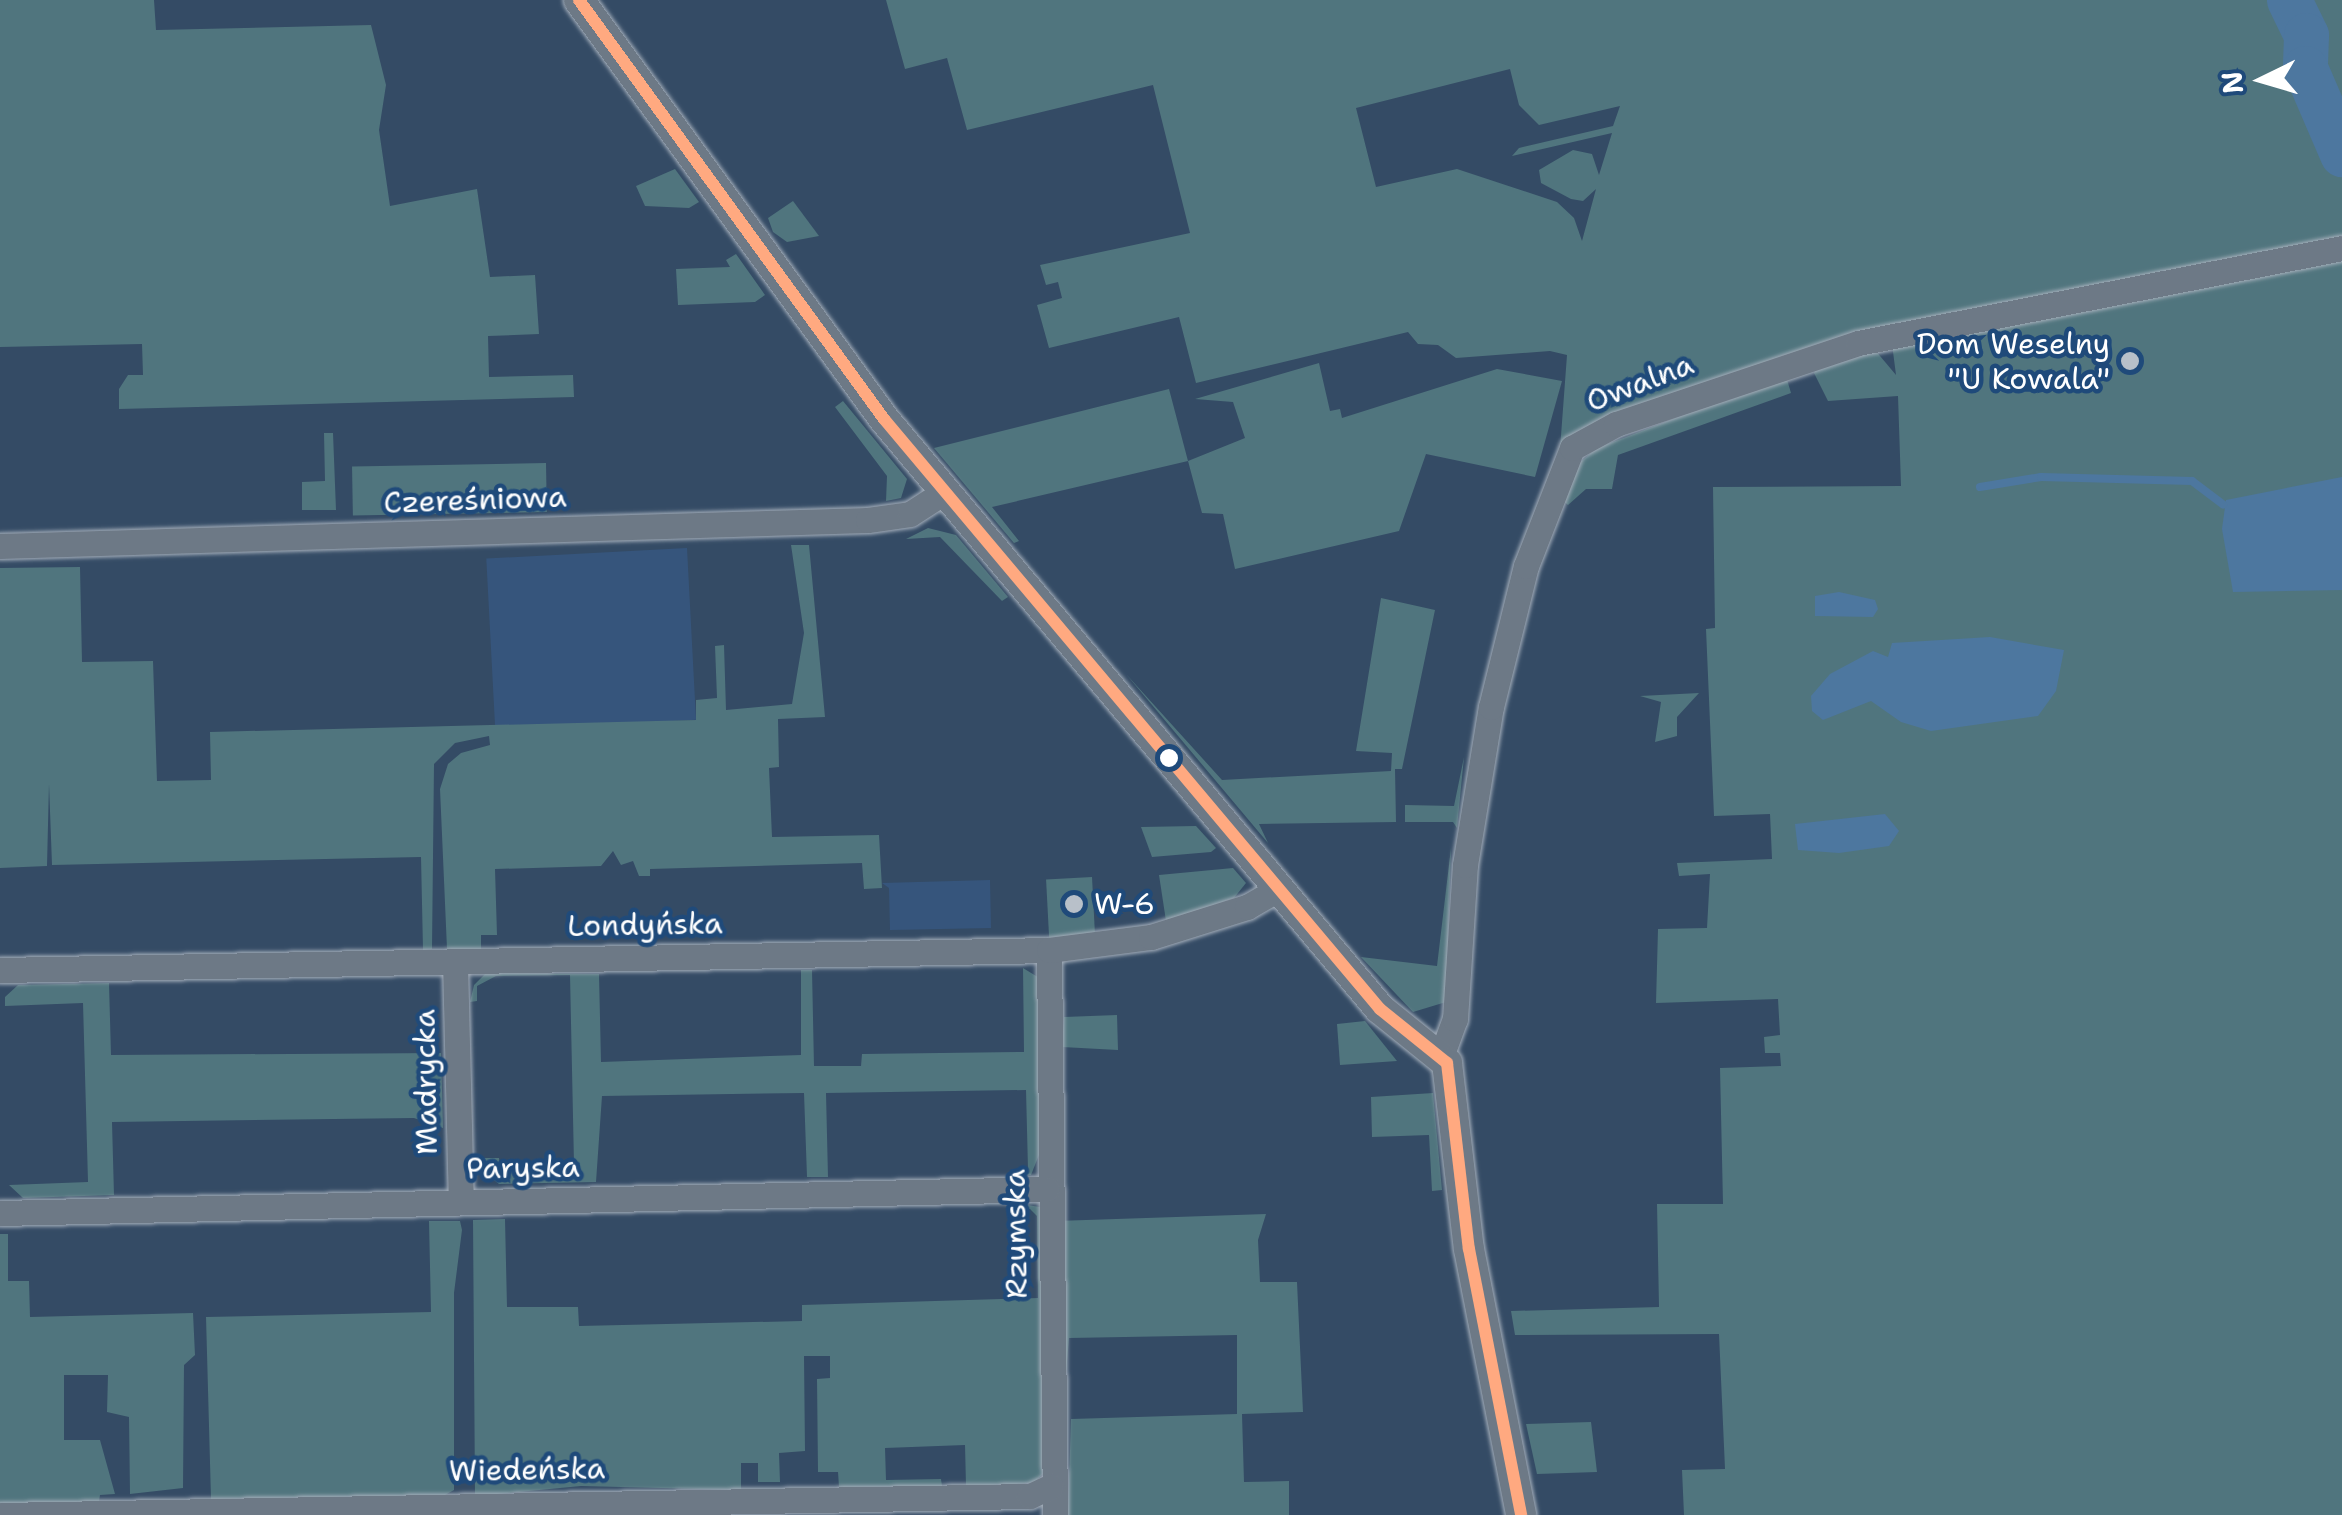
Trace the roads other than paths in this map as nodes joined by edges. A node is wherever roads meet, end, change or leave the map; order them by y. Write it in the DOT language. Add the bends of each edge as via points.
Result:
graph roads {
  1 [pos="579,0"];
  2 [pos="2342,248"];
  3 [pos="944,492"];
  4 [pos="0,546"];
  5 [pos="1280,888"];
  6 [pos="1049,950"];
  7 [pos="455,962"];
  8 [pos="0,970"];
  9 [pos="1442,1054"];
  10 [pos="1047,1189"];
  11 [pos="462,1202"];
  12 [pos="0,1213"];
  13 [pos="1051,1486"];
  14 [pos="1,1515"];
  15 [pos="1055,1515"];
  16 [pos="1521,1515"];
  1 -- 3 [label="street" via="822,340"];
  2 -- 9 [label="street, Owalna" via="1858,343 1616,424 1572,448 1526,566 1491,707 1466,865 1455,1019"];
  3 -- 4 [label="street, Czereśniowa" via="910,514 878,519"];
  3 -- 5 [label="street"];
  5 -- 6 [label="street, Londyńska" via="1247,908 1151,938"];
  5 -- 9 [label="street" via="1380,1010"];
  6 -- 7 [label="street, Londyńska"];
  6 -- 10 [label="street, Rzymska"];
  7 -- 8 [label="street, Londyńska"];
  7 -- 11 [label="street, Madrycka"];
  9 -- 16 [label="street" via="1452,1074 1469,1249"];
  10 -- 11 [label="street, Paryska"];
  10 -- 13 [label="street, Rzymska"];
  11 -- 12 [label="street, Paryska"];
  13 -- 14 [label="street, Wiedeńska" via="1030,1496"];
  13 -- 15 [label="street, Rzymska"];
}
